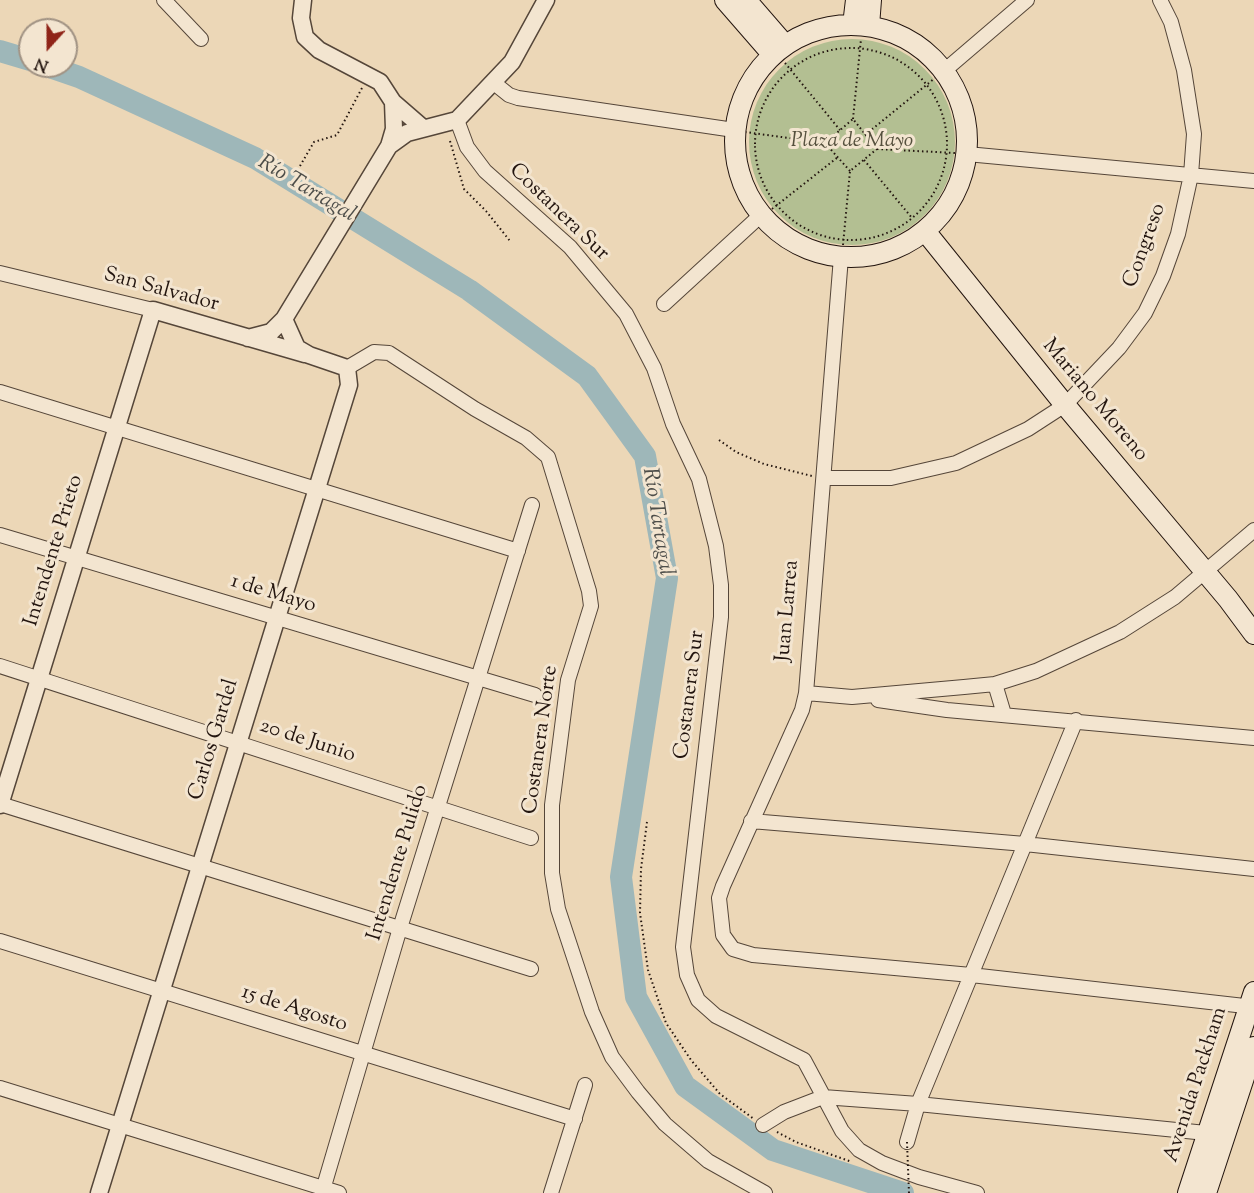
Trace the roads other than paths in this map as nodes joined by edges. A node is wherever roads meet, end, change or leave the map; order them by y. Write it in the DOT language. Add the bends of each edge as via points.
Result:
graph roads {
  1 [pos="164,0"];
  2 [pos="303,0"];
  3 [pos="546,0"];
  4 [pos="725,0"];
  5 [pos="746,0"];
  6 [pos="856,0"];
  7 [pos="871,0"];
  8 [pos="1027,0"];
  9 [pos="1160,0"];
  10 [pos="861,25"];
  11 [pos="201,39"];
  12 [pos="779,50"];
  13 [pos="944,71"];
  14 [pos="494,83"];
  15 [pos="393,102"];
  16 [pos="441,125"];
  17 [pos="734,130"];
  18 [pos="389,146"];
  19 [pos="957,153"];
  20 [pos="1191,175"];
  21 [pos="1254,181"];
  22 [pos="760,215"];
  23 [pos="919,225"];
  24 [pos="843,248"];
  25 [pos="0,273"];
  26 [pos="664,304"];
  27 [pos="153,310"];
  28 [pos="284,319"];
  29 [pos="244,338"];
  30 [pos="309,355"];
  31 [pos="347,368"];
  32 [pos="0,392"];
  33 [pos="1065,405"];
  34 [pos="117,427"];
  35 [pos="824,478"];
  36 [pos="318,489"];
  37 [pos="532,505"];
  38 [pos="1254,530"];
  39 [pos="0,535"];
  40 [pos="518,551"];
  41 [pos="76,559"];
  42 [pos="1206,572"];
  43 [pos="1228,599"];
  44 [pos="276,618"];
  45 [pos="1254,627"];
  46 [pos="1254,634"];
  47 [pos="0,666"];
  48 [pos="39,678"];
  49 [pos="479,678"];
  50 [pos="995,684"];
  51 [pos="806,693"];
  52 [pos="535,695"];
  53 [pos="852,697"];
  54 [pos="1004,714"];
  55 [pos="1076,720"];
  56 [pos="1254,738"];
  57 [pos="238,742"];
  58 [pos="0,804"];
  59 [pos="439,806"];
  60 [pos="751,820"];
  61 [pos="531,838"];
  62 [pos="1025,844"];
  63 [pos="200,866"];
  64 [pos="1254,869"];
  65 [pos="400,928"];
  66 [pos="0,941"];
  67 [pos="531,969"];
  68 [pos="971,975"];
  69 [pos="161,990"];
  70 [pos="1252,1001"];
  71 [pos="1254,1047"];
  72 [pos="364,1055"];
  73 [pos="585,1085"];
  74 [pos="0,1088"];
  75 [pos="823,1097"];
  76 [pos="918,1104"];
  77 [pos="574,1119"];
  78 [pos="120,1125"];
  79 [pos="763,1125"];
  80 [pos="1206,1133"];
  81 [pos="907,1142"];
  82 [pos="322,1191"];
  83 [pos="99,1193"];
  84 [pos="339,1193"];
  85 [pos="551,1193"];
  86 [pos="765,1193"];
  87 [pos="977,1193"];
  88 [pos="1188,1193"];
  89 [pos="1206,1193"];
  1 -- 11 [label="street"];
  2 -- 15 [label="street" via="305,37 319,50 380,82"];
  3 -- 14 [label="street" via="512,62"];
  4 -- 12 [label="main road"];
  5 -- 12 [label="main road"];
  6 -- 10 [label="main road"];
  7 -- 10 [label="main road"];
  8 -- 13 [label="street"];
  9 -- 20 [label="street, Congreso" via="1171,22 1184,70 1194,134"];
  10 -- 12 [label="main road" via="806,33"];
  10 -- 13 [label="main road" via="906,39"];
  12 -- 17 [label="main road" via="753,76 740,102"];
  13 -- 19 [label="main road" via="958,96 966,124"];
  14 -- 16 [label="street"];
  14 -- 17 [label="street" via="518,98"];
  15 -- 16 [label="street"];
  15 -- 18 [label="street" via="394,129"];
  16 -- 18 [label="street" via="407,133"];
  16 -- 75 [label="street, Costanera Sur" via="467,147 485,171 570,247 626,314 654,368 673,424 699,479 716,546 721,596 683,947 687,975 698,1000 716,1016 804,1060"];
  17 -- 22 [label="main road" via="738,170"];
  18 -- 28 [label="street"];
  19 -- 20 [label="street"];
  19 -- 23 [label="main road" via="960,183 946,209"];
  20 -- 21 [label="street"];
  20 -- 33 [label="street, Congreso" via="1178,234 1145,314"];
  22 -- 24 [label="main road" via="783,236 811,250"];
  22 -- 26 [label="street"];
  23 -- 24 [label="main road" via="900,247 871,256"];
  23 -- 33 [label="main road, Mariano Moreno"];
  24 -- 35 [label="street, Juan Larrea"];
  25 -- 27 [label="street, San Salvador"];
  27 -- 29 [label="street, San Salvador"];
  27 -- 34 [label="street, Intendente Prieto"];
  28 -- 29 [label="street" via="271,332"];
  28 -- 30 [label="street" via="291,340"];
  29 -- 30 [label="street, San Salvador"];
  30 -- 31 [label="street, San Salvador"];
  31 -- 36 [label="street, Carlos Gardel" via="349,385"];
  31 -- 86 [label="street, Costanera Norte" via="374,352 389,353 475,410 526,438 548,457 591,606 568,681 552,805 552,873 558,909 592,1012 612,1057 665,1124 708,1161"];
  32 -- 34 [label="street"];
  33 -- 35 [label="street, Congreso" via="1028,429 956,463 891,478"];
  33 -- 42 [label="main road, Mariano Moreno"];
  34 -- 36 [label="street"];
  34 -- 41 [label="street, Intendente Prieto"];
  35 -- 51 [label="street, Juan Larrea"];
  36 -- 40 [label="street"];
  36 -- 44 [label="street, Carlos Gardel"];
  37 -- 40 [label="street, Intendente Pulido"];
  38 -- 42 [label="street"];
  39 -- 41 [label="street, 1 de Mayo"];
  40 -- 49 [label="street, Intendente Pulido"];
  41 -- 44 [label="street, 1 de Mayo"];
  41 -- 48 [label="street, Intendente Prieto"];
  42 -- 43 [label="main road, Mariano Moreno"];
  42 -- 50 [label="street" via="1120,632 1036,671"];
  43 -- 45 [label="main road, Mariano Moreno"];
  43 -- 46 [label="main road, Mariano Moreno"];
  44 -- 49 [label="street, 1 de Mayo"];
  44 -- 57 [label="street, Carlos Gardel"];
  47 -- 48 [label="street, 20 de Junio"];
  48 -- 57 [label="street, 20 de Junio"];
  48 -- 58 [label="street, Intendente Prieto"];
  49 -- 52 [label="street, 1 de Mayo"];
  49 -- 59 [label="street, Intendente Pulido"];
  50 -- 53 [label="street"];
  50 -- 54 [label="street"];
  51 -- 53 [label="street"];
  51 -- 60 [label="street, Juan Larrea" via="802,710"];
  53 -- 54 [label="street"];
  54 -- 55 [label="street"];
  55 -- 56 [label="street"];
  55 -- 62 [label="street"];
  57 -- 59 [label="street, 20 de Junio"];
  57 -- 63 [label="street, Carlos Gardel"];
  58 -- 63 [label="street"];
  59 -- 61 [label="street, 20 de Junio"];
  59 -- 65 [label="street, Intendente Pulido"];
  60 -- 62 [label="street"];
  60 -- 68 [label="street, Juan Larrea" via="719,898 723,935 733,949 753,955"];
  62 -- 64 [label="street"];
  62 -- 68 [label="street"];
  63 -- 65 [label="street"];
  63 -- 69 [label="street, Carlos Gardel"];
  65 -- 67 [label="street"];
  65 -- 72 [label="street, Intendente Pulido"];
  66 -- 69 [label="street, 15 de Agosto"];
  68 -- 70 [label="street"];
  68 -- 76 [label="street"];
  69 -- 72 [label="street, 15 de Agosto"];
  69 -- 78 [label="street, Carlos Gardel"];
  70 -- 80 [label="main road, Avenida Packham"];
  71 -- 89 [label="main road, Avenida Packham"];
  72 -- 77 [label="street, 15 de Agosto"];
  72 -- 82 [label="street, Intendente Pulido"];
  73 -- 77 [label="street"];
  74 -- 78 [label="street"];
  75 -- 76 [label="street"];
  75 -- 79 [label="street"];
  75 -- 87 [label="street, Costanera Sur" via="842,1131 859,1150 919,1177"];
  76 -- 80 [label="street"];
  76 -- 81 [label="street"];
  77 -- 85 [label="street"];
  78 -- 82 [label="street"];
  78 -- 83 [label="street, Carlos Gardel"];
  80 -- 88 [label="main road, Avenida Packham"];
  82 -- 84 [label="street"];
}
